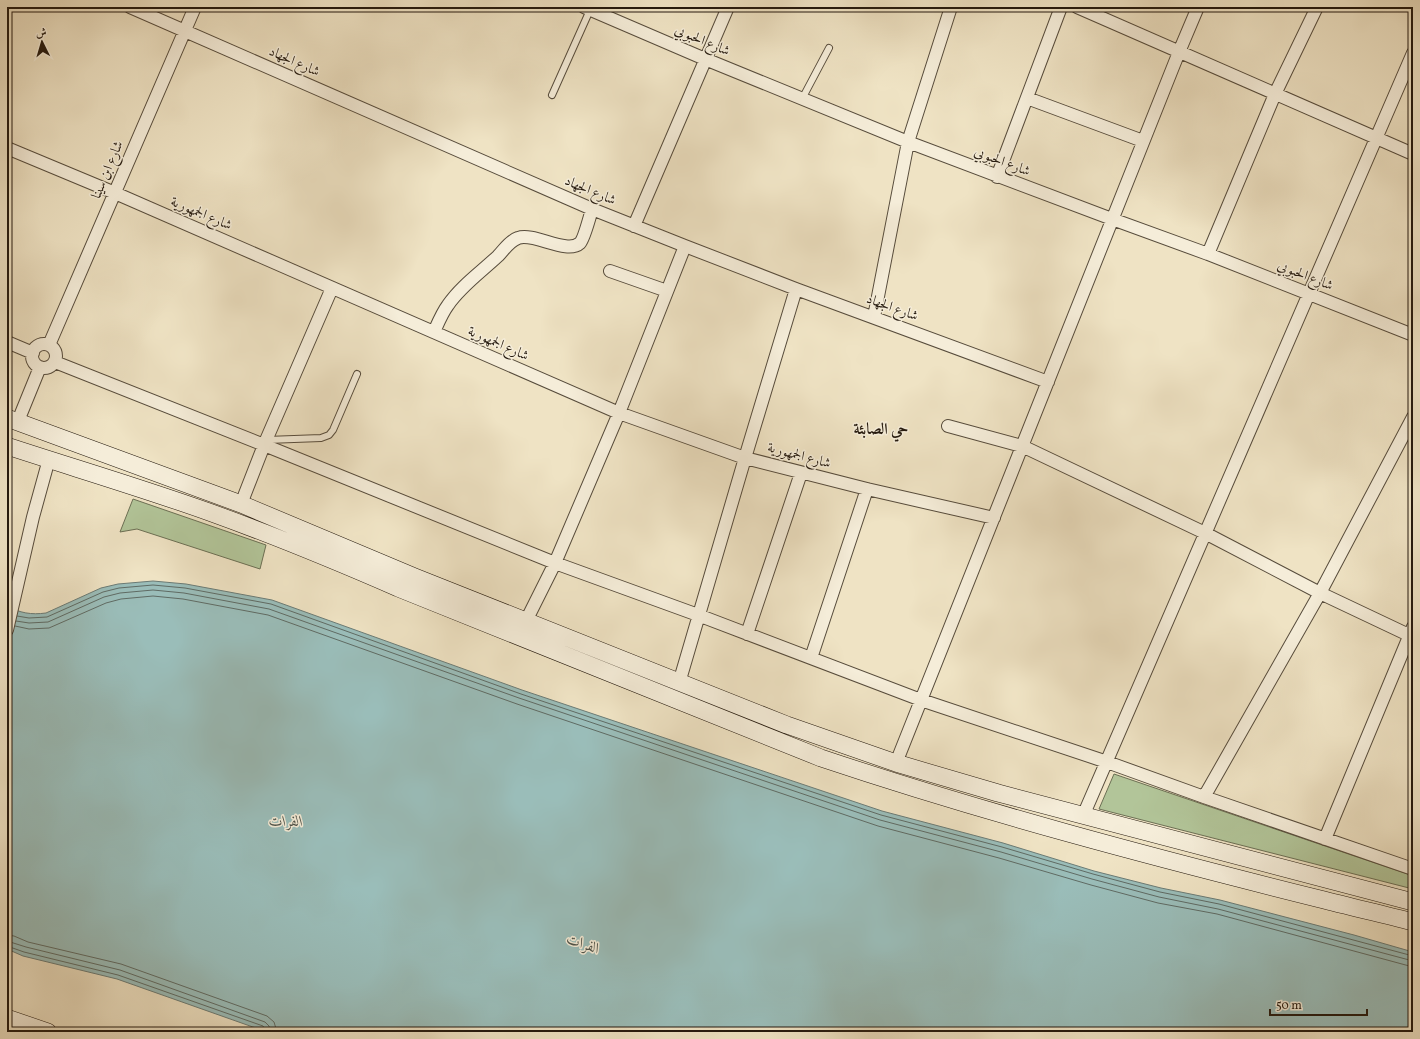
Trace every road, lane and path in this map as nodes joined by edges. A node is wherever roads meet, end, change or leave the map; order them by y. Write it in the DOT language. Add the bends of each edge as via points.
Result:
graph roads {
  1 [pos="130,7"];
  2 [pos="195,7"];
  3 [pos="728,7"];
  4 [pos="951,7"];
  5 [pos="1061,7"];
  6 [pos="1077,7"];
  7 [pos="1198,7"];
  8 [pos="1317,7"];
  9 [pos="587,8"];
  10 [pos="1091,10"];
  11 [pos="185,31"];
  12 [pos="829,48"];
  13 [pos="1179,52"];
  14 [pos="1413,53"];
  15 [pos="705,59"];
  16 [pos="1408,79"];
  17 [pos="1275,94"];
  18 [pos="552,95"];
  19 [pos="1027,98"];
  20 [pos="802,99"];
  21 [pos="1376,138"];
  22 [pos="1143,141"];
  23 [pos="908,142"];
  24 [pos="7,148"];
  25 [pos="1413,154"];
  26 [pos="998,177"];
  27 [pos="115,193"];
  28 [pos="592,209"];
  29 [pos="1112,220"];
  30 [pos="634,226"];
  31 [pos="685,246"];
  32 [pos="1208,254"];
  33 [pos="610,272"];
  34 [pos="332,288"];
  35 [pos="796,289"];
  36 [pos="667,291"];
  37 [pos="1310,294"];
  38 [pos="874,317"];
  39 [pos="434,332"];
  40 [pos="1413,335"];
  41 [pos="7,342"];
  42 [pos="49,345"];
  43 [pos="33,353"];
  44 [pos="55,362"];
  45 [pos="40,368"];
  46 [pos="357,374"];
  47 [pos="1048,382"];
  48 [pos="619,413"];
  49 [pos="1413,417"];
  50 [pos="12,420"];
  51 [pos="948,426"];
  52 [pos="265,442"];
  53 [pos="7,446"];
  54 [pos="1022,446"];
  55 [pos="745,458"];
  56 [pos="48,459"];
  57 [pos="801,473"];
  58 [pos="867,489"];
  59 [pos="241,504"];
  60 [pos="994,518"];
  61 [pos="1205,533"];
  62 [pos="555,563"];
  63 [pos="1320,593"];
  64 [pos="698,616"];
  65 [pos="526,621"];
  66 [pos="7,630"];
  67 [pos="747,634"];
  68 [pos="1412,634"];
  69 [pos="597,650"];
  70 [pos="811,658"];
  71 [pos="590,665"];
  72 [pos="679,683"];
  73 [pos="921,700"];
  74 [pos="1107,762"];
  75 [pos="896,763"];
  76 [pos="1204,797"];
  77 [pos="1083,816"];
  78 [pos="1325,839"];
  79 [pos="1413,869"];
  80 [pos="1413,902"];
  81 [pos="1413,922"];
  82 [pos="7,1018"];
  83 [pos="48,1032"];
  1 -- 11 [label="street, شارع الجهاد"];
  2 -- 11 [label="street, شارع ابن سينا"];
  3 -- 15 [label="street"];
  4 -- 23 [label="street"];
  5 -- 19 [label="street"];
  6 -- 10 [label="street"];
  7 -- 13 [label="street"];
  8 -- 17 [label="street"];
  9 -- 15 [label="street, شارع الحبوبي"];
  9 -- 18 [label="lane"];
  10 -- 13 [label="street"];
  11 -- 27 [label="street, شارع ابن سينا"];
  11 -- 28 [label="street, شارع الجهاد"];
  12 -- 20 [label="lane"];
  13 -- 17 [label="street"];
  13 -- 22 [label="street"];
  14 -- 16 [label="street"];
  15 -- 20 [label="street, شارع الحبوبي"];
  15 -- 30 [label="street"];
  16 -- 21 [label="street"];
  17 -- 21 [label="street"];
  17 -- 32 [label="street"];
  19 -- 22 [label="street"];
  19 -- 26 [label="street"];
  20 -- 23 [label="street, شارع الحبوبي"];
  21 -- 25 [label="street"];
  21 -- 37 [label="street"];
  22 -- 29 [label="street"];
  23 -- 26 [label="street, شارع الحبوبي"];
  23 -- 38 [label="street"];
  24 -- 27 [label="street, شارع الجمهورية"];
  26 -- 29 [label="street, شارع الحبوبي"];
  27 -- 34 [label="street, شارع الجمهورية"];
  27 -- 42 [label="street, شارع ابن سينا"];
  28 -- 30 [label="street, شارع الجهاد"];
  28 -- 39 [label="street" via="581,242 575,246 527,236 511,242 457,293 446,306"];
  29 -- 32 [label="street, شارع الحبوبي"];
  29 -- 47 [label="street"];
  30 -- 31 [label="street, شارع الجهاد"];
  31 -- 35 [label="street, شارع الجهاد"];
  31 -- 36 [label="street"];
  32 -- 37 [label="street, شارع الحبوبي"];
  33 -- 36 [label="street"];
  34 -- 39 [label="street, شارع الجمهورية"];
  34 -- 52 [label="street"];
  35 -- 38 [label="street, شارع الجهاد"];
  35 -- 55 [label="street"];
  36 -- 48 [label="street"];
  37 -- 40 [label="street, شارع الحبوبي"];
  37 -- 61 [label="street"];
  38 -- 47 [label="street, شارع الجهاد"];
  39 -- 48 [label="street, شارع الجمهورية"];
  41 -- 43 [label="street"];
  42 -- 43 [label="street" via="37,346"];
  42 -- 44 [label="street" via="55,350"];
  43 -- 45 [label="street" via="34,363"];
  44 -- 45 [label="street" via="48,368"];
  44 -- 52 [label="street"];
  45 -- 50 [label="street"];
  46 -- 52 [label="lane" via="329,435 321,438"];
  47 -- 54 [label="street"];
  48 -- 55 [label="street, شارع الجمهورية"];
  48 -- 62 [label="street"];
  49 -- 63 [label="street"];
  50 -- 59 [label="main road"];
  51 -- 54 [label="street"];
  52 -- 59 [label="street"];
  52 -- 62 [label="street"];
  53 -- 56 [label="main road"];
  54 -- 60 [label="street"];
  54 -- 61 [label="street"];
  55 -- 57 [label="street, شارع الجمهورية"];
  55 -- 64 [label="street"];
  56 -- 66 [label="street"];
  56 -- 71 [label="main road" via="158,494 264,532"];
  57 -- 58 [label="street, شارع الجمهورية"];
  57 -- 67 [label="street"];
  58 -- 60 [label="street, شارع الجمهورية"];
  58 -- 70 [label="street"];
  59 -- 65 [label="main road"];
  60 -- 73 [label="street"];
  61 -- 63 [label="street"];
  61 -- 74 [label="street"];
  62 -- 64 [label="street"];
  62 -- 65 [label="street"];
  63 -- 68 [label="street"];
  63 -- 76 [label="street"];
  64 -- 67 [label="street"];
  64 -- 72 [label="street"];
  65 -- 69 [label="main road"];
  67 -- 70 [label="street"];
  68 -- 78 [label="street"];
  69 -- 71 [label="main road"];
  69 -- 72 [label="main road"];
  70 -- 73 [label="street"];
  71 -- 81 [label="main road" via="821,758 920,790 1084,837"];
  72 -- 75 [label="main road" via="787,725"];
  73 -- 74 [label="street"];
  73 -- 75 [label="street"];
  74 -- 76 [label="street"];
  74 -- 77 [label="street"];
  75 -- 77 [label="main road"];
  76 -- 78 [label="street"];
  77 -- 80 [label="main road"];
  78 -- 79 [label="street"];
  82 -- 83 [label="main road"];
}
